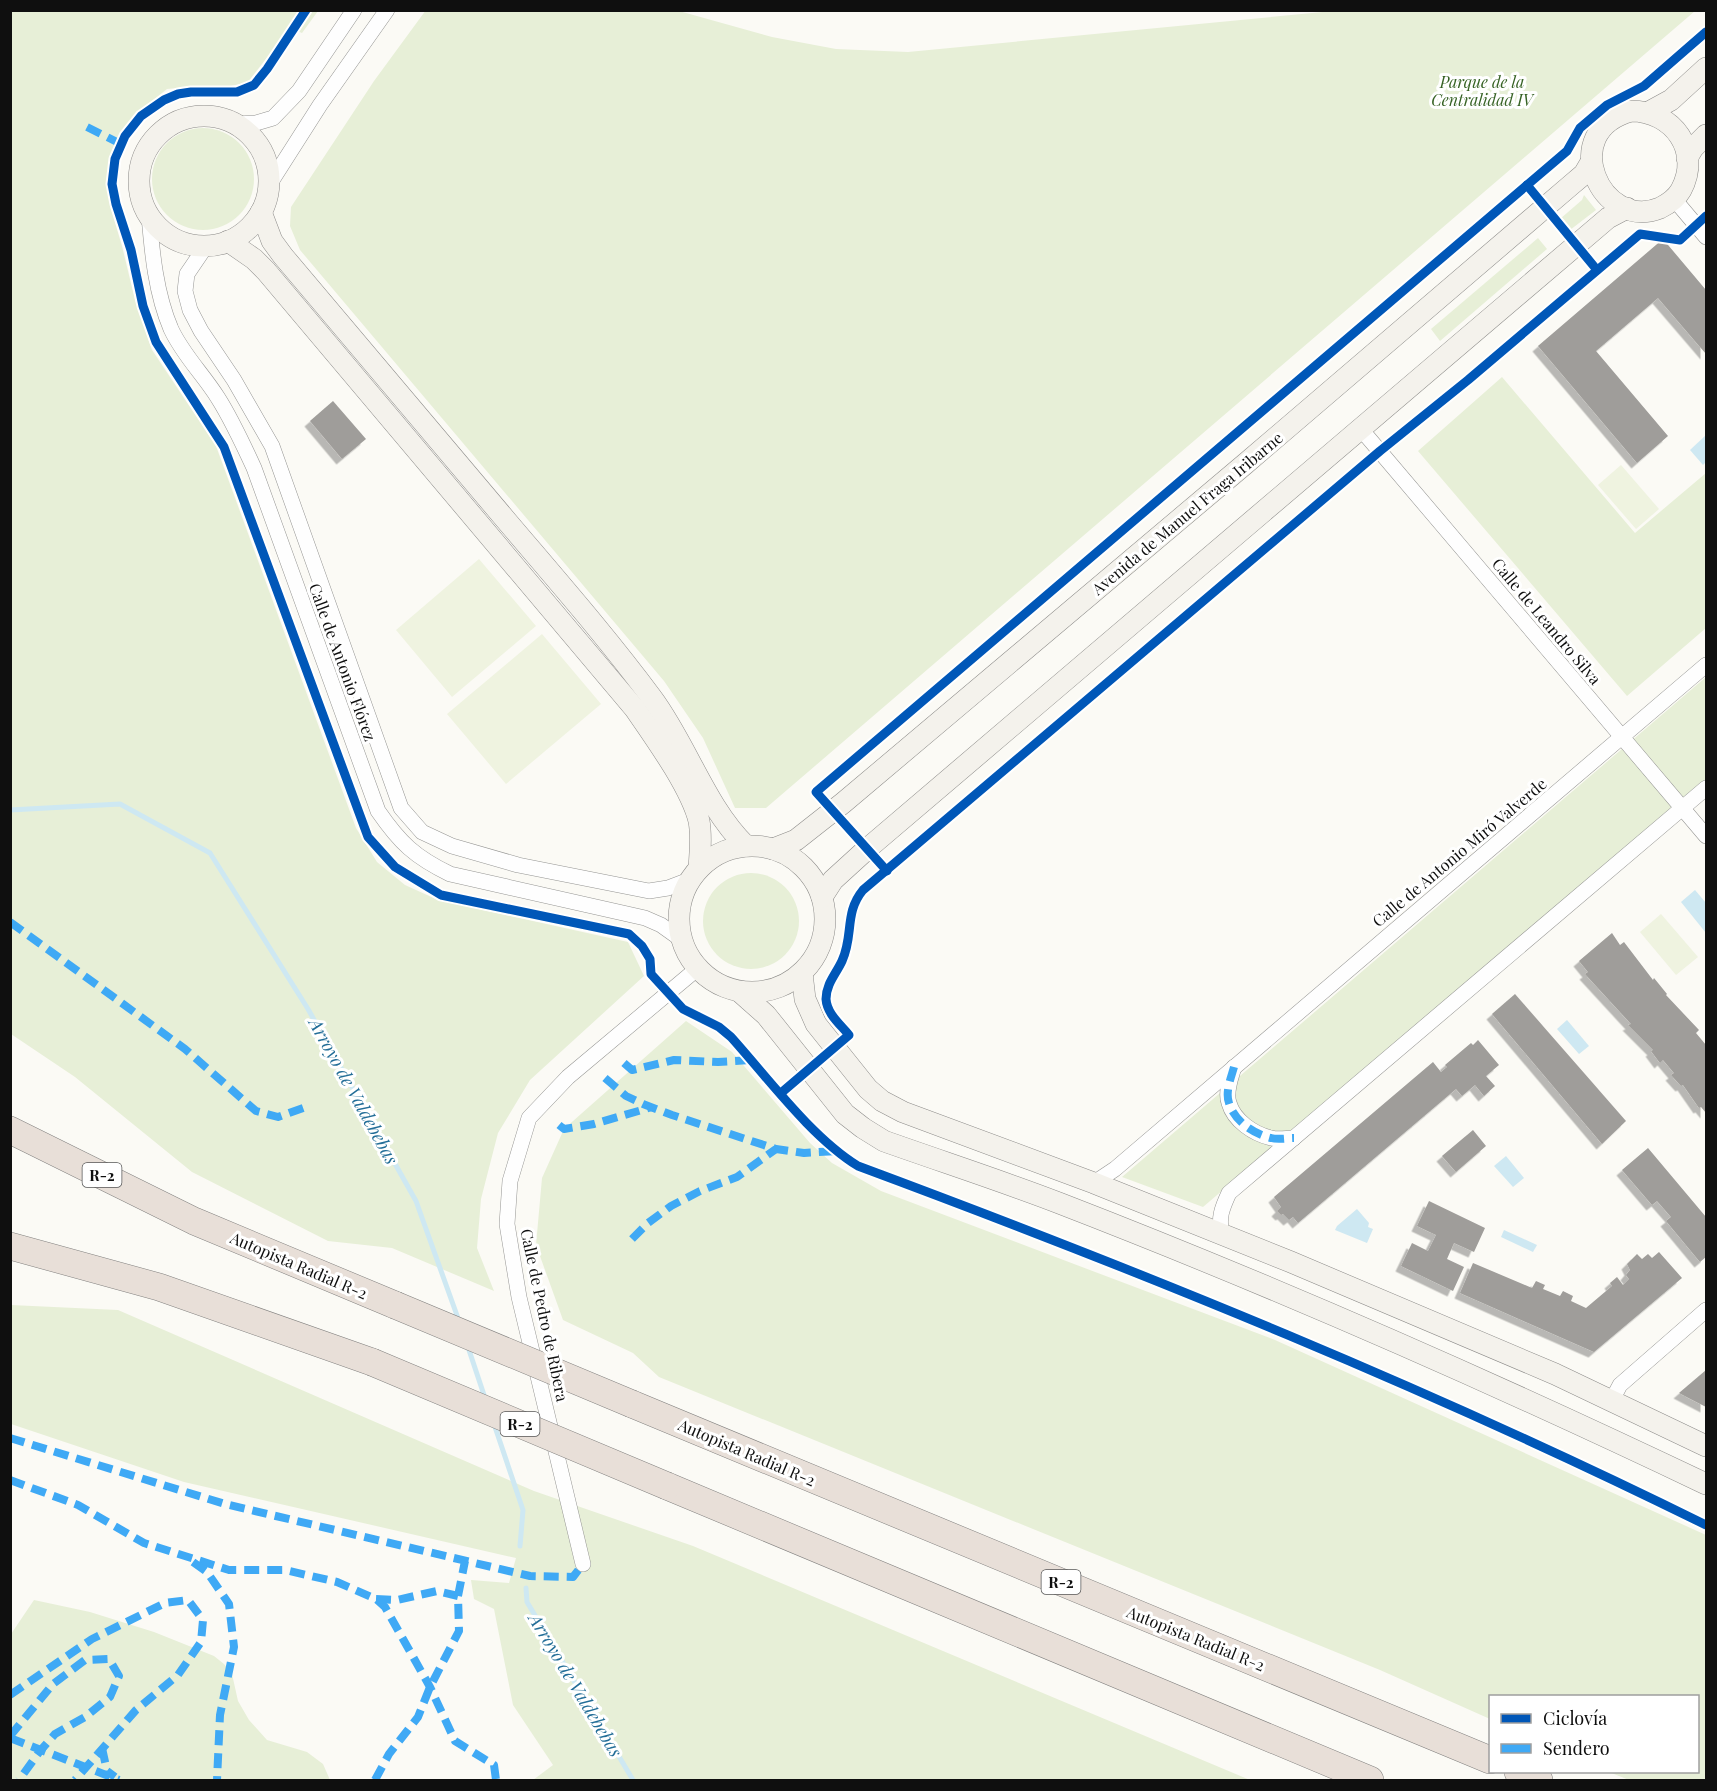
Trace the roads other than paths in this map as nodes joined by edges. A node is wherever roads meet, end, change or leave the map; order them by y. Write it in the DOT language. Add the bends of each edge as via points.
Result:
graph roads {
  1 [pos="354,10"];
  2 [pos="387,10"];
  3 [pos="1707,68"];
  4 [pos="1649,112"];
  5 [pos="236,124"];
  6 [pos="1707,135"];
  7 [pos="1687,158"];
  8 [pos="1591,162"];
  9 [pos="269,185"];
  10 [pos="1674,199"];
  11 [pos="1627,208"];
  12 [pos="261,212"];
  13 [pos="149,215"];
  14 [pos="1707,237"];
  15 [pos="228,241"];
  16 [pos="206,246"];
  17 [pos="1360,428"];
  18 [pos="1707,664"];
  19 [pos="1622,736"];
  20 [pos="1707,788"];
  21 [pos="1683,808"];
  22 [pos="1707,836"];
  23 [pos="746,846"];
  24 [pos="773,849"];
  25 [pos="694,874"];
  26 [pos="822,897"];
  27 [pos="682,940"];
  28 [pos="698,968"];
  29 [pos="802,973"];
  30 [pos="740,992"];
  31 [pos="1234,1067"];
  32 [pos="10,1130"];
  33 [pos="1294,1138"];
  34 [pos="1094,1183"];
  35 [pos="1222,1234"];
  36 [pos="10,1246"];
  37 [pos="1707,1310"];
  38 [pos="1612,1400"];
  39 [pos="1707,1446"];
  40 [pos="1707,1484"];
  41 [pos="583,1564"];
  42 [pos="1489,1759"];
  43 [pos="1521,1773"];
  44 [pos="1370,1780"];
  45 [pos="1539,1780"];
  1 -- 5 [label="street" via="299,91 273,118"];
  2 -- 9 [label="street"];
  3 -- 4 [label="street" via="1671,100"];
  4 -- 7 [label="street" via="1668,121 1676,130"];
  4 -- 8 [label="street" via="1631,111 1611,119 1595,139"];
  5 -- 9 [label="street" via="261,150"];
  5 -- 13 [label="street" via="222,118 194,117 174,123 157,136 144,158 139,183"];
  6 -- 7 [label="street"];
  7 -- 10 [label="street" via="1686,177"];
  8 -- 11 [label="street" via="1604,193"];
  8 -- 24 [label="street, Avenida de Manuel Fraga Iribarne" via="1584,174 1425,311 819,823 796,840"];
  9 -- 12 [label="street"];
  10 -- 11 [label="street" via="1654,210"];
  10 -- 14 [label="street"];
  11 -- 17 [label="street" via="1608,218"];
  12 -- 15 [label="street" via="247,230"];
  12 -- 23 [label="street" via="272,241 283,256 651,698 675,731 720,816"];
  13 -- 16 [label="street" via="173,238"];
  13 -- 27 [label="street, Calle de Antonio Flórez" via="158,288 167,318 189,360 217,396 254,468 378,811 395,836 450,874 645,918"];
  15 -- 16 [label="street"];
  15 -- 25 [label="street" via="266,271 635,709 693,802 701,841"];
  16 -- 25 [label="street, Calle de Antonio Flórez" via="188,274 185,291 190,310 272,446 401,808 422,832 452,846 518,865 649,891 668,888"];
  17 -- 19 [label="street, Calle de Leandro Silva"];
  17 -- 26 [label="street" via="851,862"];
  18 -- 19 [label="street, Calle de Antonio Miró Valverde"];
  19 -- 21 [label="street, Calle de Leandro Silva"];
  19 -- 31 [label="street, Calle de Antonio Miró Valverde"];
  20 -- 21 [label="street"];
  21 -- 22 [label="street, Calle de Leandro Silva"];
  21 -- 33 [label="street"];
  23 -- 24 [label="street"];
  23 -- 25 [label="street" via="717,855"];
  24 -- 26 [label="street" via="794,860 811,876"];
  25 -- 27 [label="street" via="681,899 678,920"];
  26 -- 29 [label="street" via="823,938"];
  27 -- 28 [label="street"];
  28 -- 30 [label="street" via="708,978"];
  28 -- 41 [label="street, Calle de Pedro de Ribera" via="568,1077 529,1118 510,1181 507,1224 519,1297"];
  29 -- 30 [label="street" via="768,991"];
  29 -- 34 [label="street" via="805,999 816,1024 854,1074 882,1101"];
  30 -- 40 [label="street" via="766,1016 845,1114 884,1141 1057,1202 1298,1299"];
  31 -- 33 [label="street" via="1228,1103 1236,1117 1249,1129 1271,1138"];
  31 -- 34 [label="street, Calle de Antonio Miró Valverde"];
  32 -- 42 [label="highway, Autopista Radial R-2 / R-2, bridge" via="194,1221"];
  33 -- 35 [label="street" via="1229,1193 1219,1222"];
  34 -- 35 [label="street"];
  35 -- 38 [label="street"];
  36 -- 44 [label="highway, R-2, bridge" via="159,1287 372,1362"];
  37 -- 38 [label="street" via="1620,1384"];
  38 -- 39 [label="street"];
  43 -- 45 [label="highway"];
}
